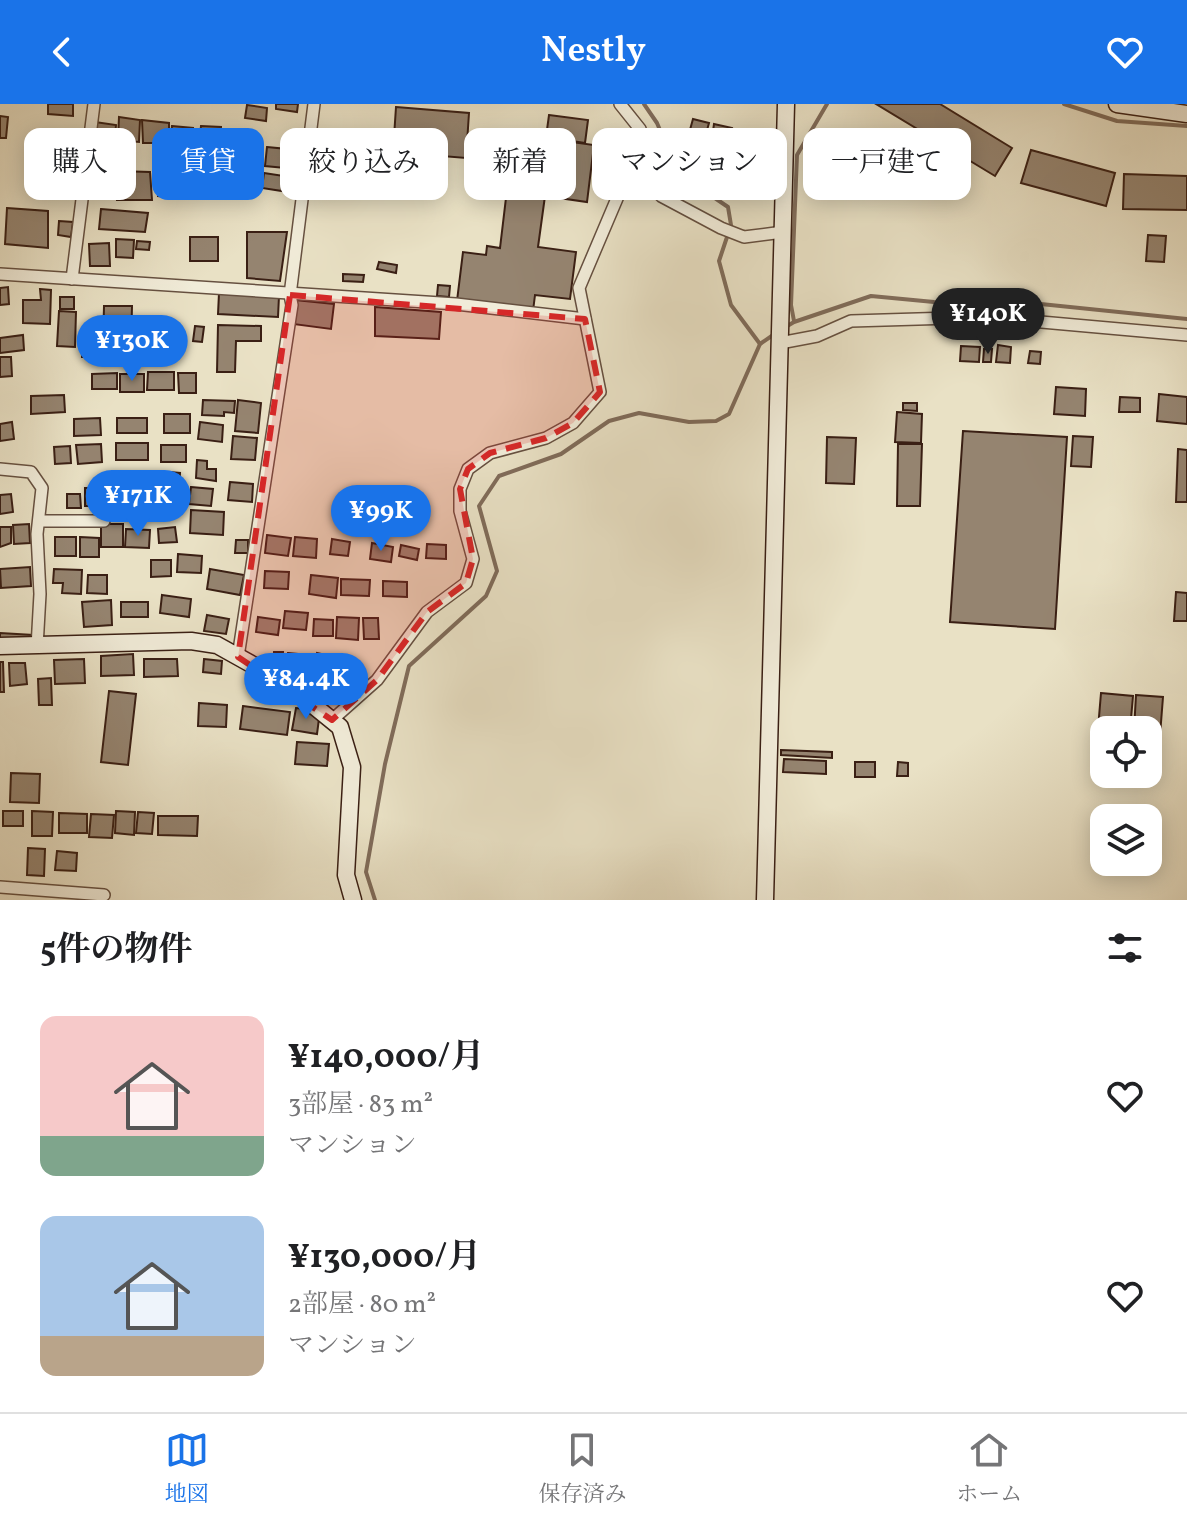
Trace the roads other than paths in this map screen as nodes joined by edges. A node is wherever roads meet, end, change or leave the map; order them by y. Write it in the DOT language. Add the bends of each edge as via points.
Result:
graph roads {
  1 [pos="94,104"];
  2 [pos="314,104"];
  3 [pos="620,104"];
  4 [pos="786,104"];
  5 [pos="1117,104"];
  6 [pos="1187,114"];
  7 [pos="616,200"];
  8 [pos="783,232"];
  9 [pos="0,274"];
  10 [pos="72,279"];
  11 [pos="290,295"];
  12 [pos="585,319"];
  13 [pos="1187,335"];
  14 [pos="780,343"];
  15 [pos="0,469"];
  16 [pos="39,521"];
  17 [pos="104,521"];
  18 [pos="0,646"];
  19 [pos="37,647"];
  20 [pos="238,657"];
  21 [pos="332,720"];
  22 [pos="0,887"];
  23 [pos="104,895"];
  24 [pos="353,900"];
  25 [pos="765,900"];
  1 -- 10 [label="street"];
  2 -- 11 [label="street"];
  3 -- 8 [label="street" via="640,129 661,196 744,237"];
  4 -- 8 [label="street"];
  5 -- 6 [label="street"];
  7 -- 12 [label="street" via="579,288"];
  8 -- 14 [label="street"];
  9 -- 10 [label="street"];
  10 -- 11 [label="street"];
  11 -- 12 [label="street" via="456,304"];
  11 -- 20 [label="street"];
  12 -- 21 [label="street" via="600,392 573,423 546,438 490,453 468,469 460,489 460,511 473,559 466,583 427,612 377,680"];
  13 -- 14 [label="street" via="985,317 851,321 817,336"];
  14 -- 25 [label="street"];
  15 -- 16 [label="street" via="31,472 42,488"];
  16 -- 17 [label="street"];
  16 -- 19 [label="street"];
  18 -- 19 [label="street"];
  19 -- 20 [label="street" via="191,641 217,645"];
  20 -- 21 [label="street" via="287,684"];
  21 -- 24 [label="street" via="340,727 352,767 346,875"];
  22 -- 23 [label="street"];
}
